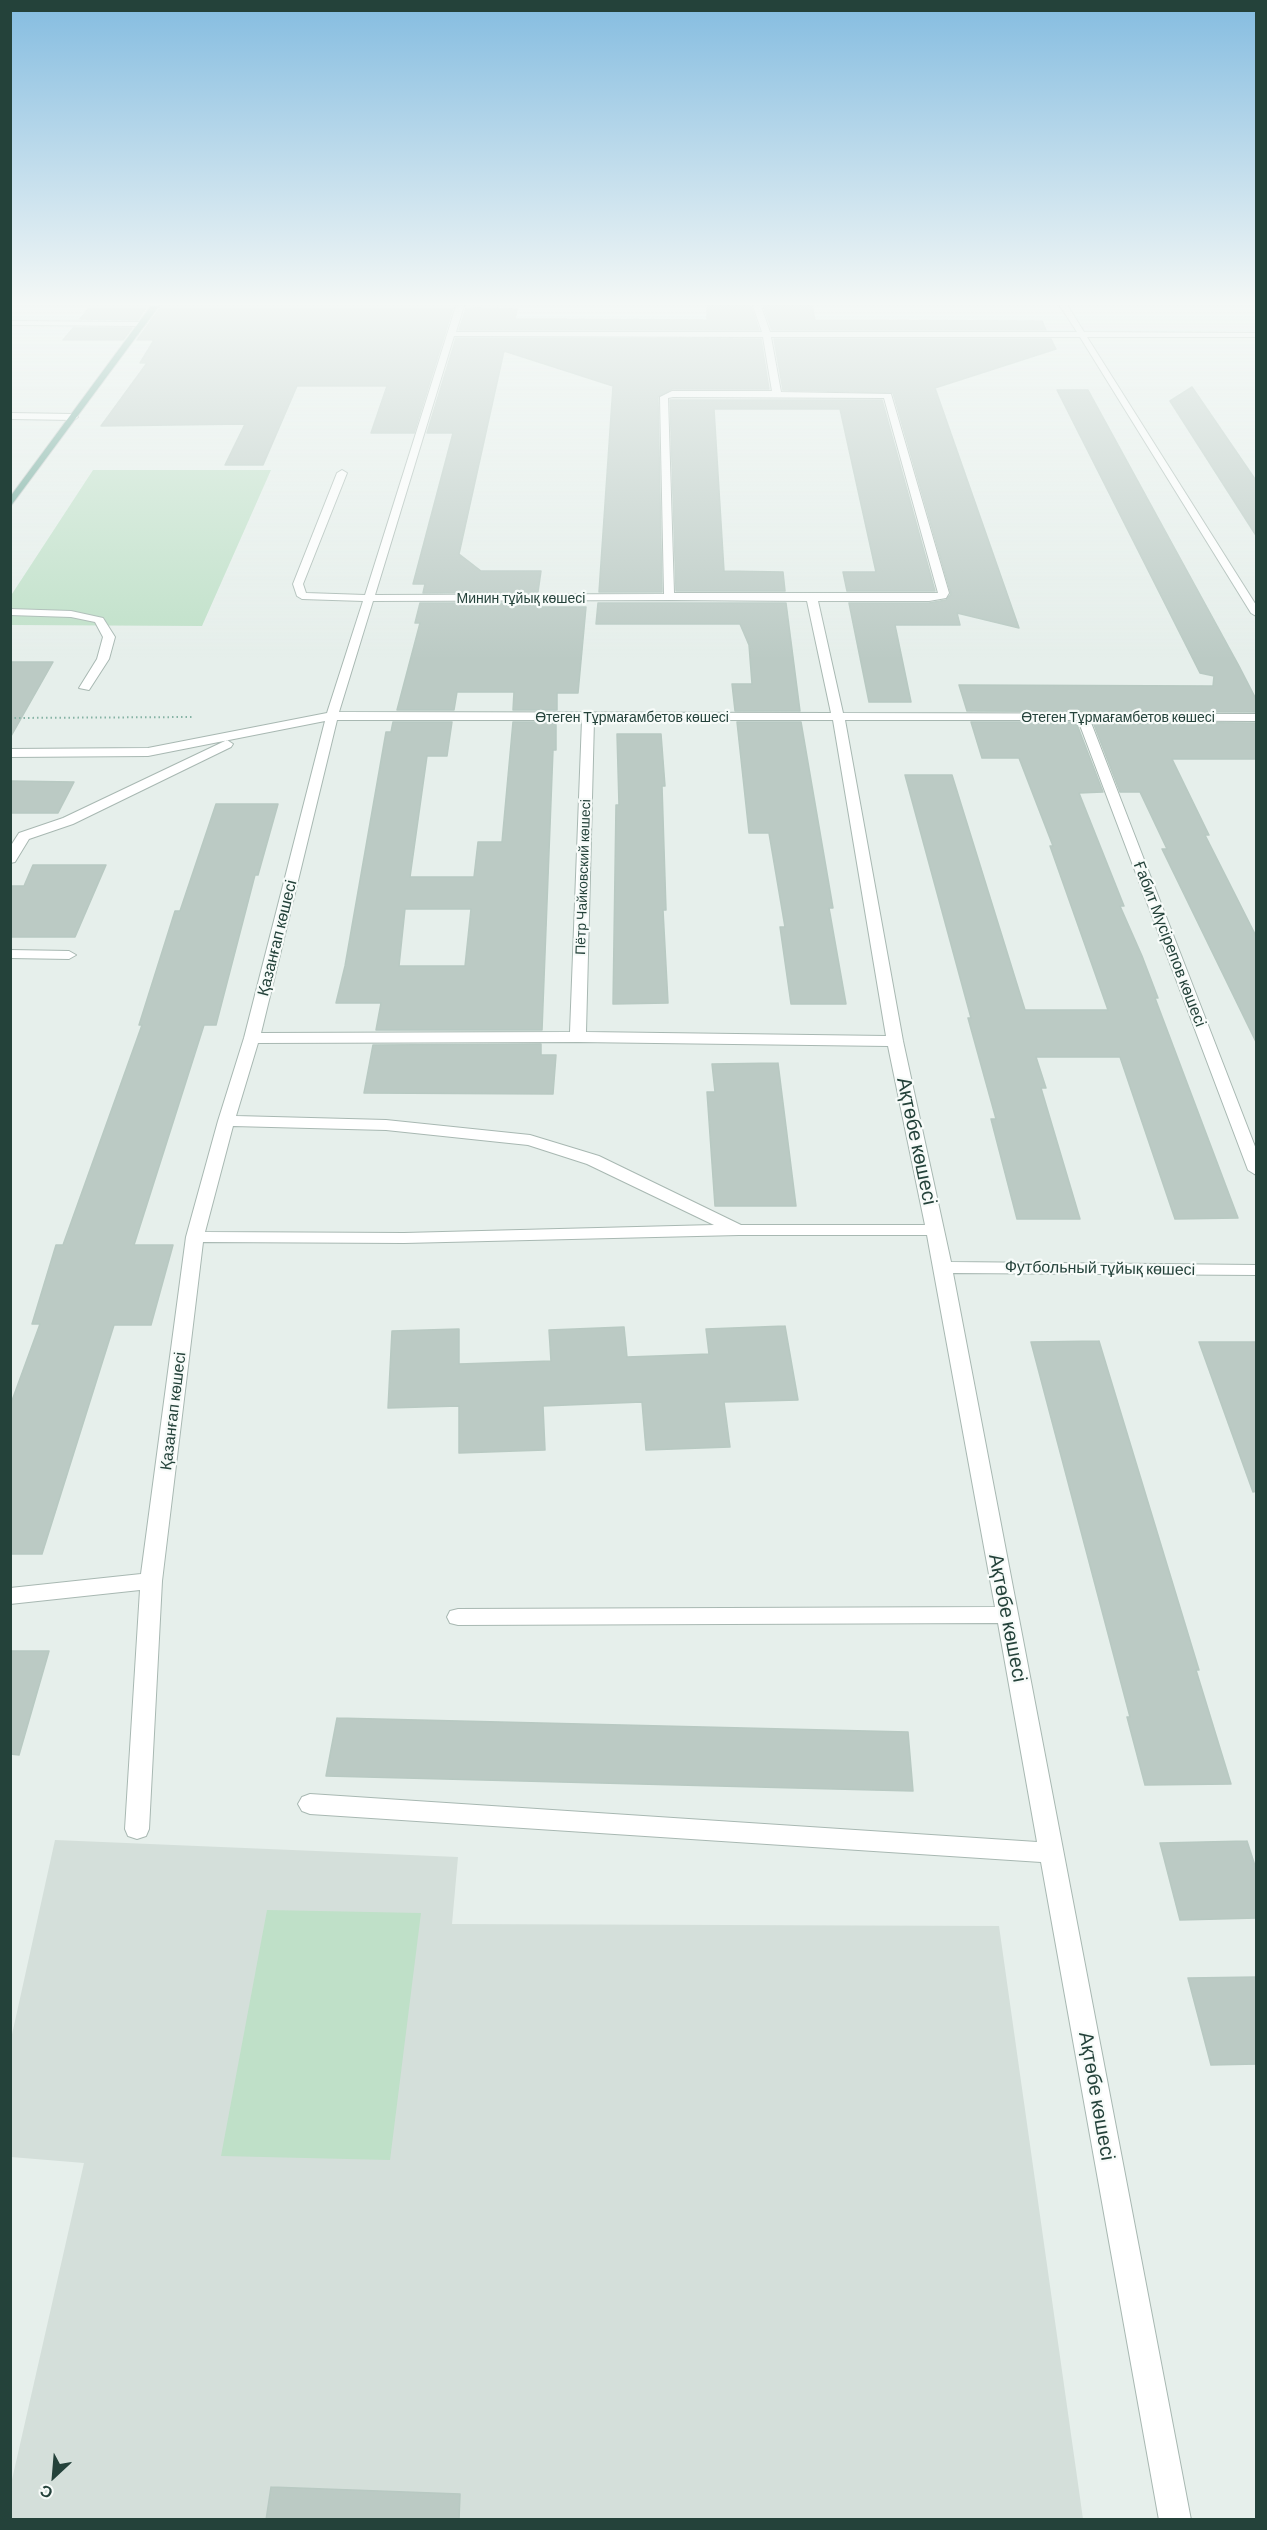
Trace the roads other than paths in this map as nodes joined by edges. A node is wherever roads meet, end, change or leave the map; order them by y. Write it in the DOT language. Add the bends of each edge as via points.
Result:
graph roads {
  1 [pos="69,424"];
  2 [pos="424,424"];
  3 [pos="665,424"];
  4 [pos="896,424"];
  5 [pos="1138,424"];
  6 [pos="342,473"];
  7 [pos="10,504"];
  8 [pos="672,597"];
  9 [pos="369,598"];
  10 [pos="812,598"];
  11 [pos="10,612"];
  12 [pos="1257,614"];
  13 [pos="85,688"];
  14 [pos="332,716"];
  15 [pos="588,717"];
  16 [pos="838,717"];
  17 [pos="1083,717"];
  18 [pos="1257,717"];
  19 [pos="250,732"];
  20 [pos="10,753"];
  21 [pos="17,836"];
  22 [pos="10,859"];
  23 [pos="10,954"];
  24 [pos="69,955"];
  25 [pos="578,1036"];
  26 [pos="252,1038"];
  27 [pos="895,1041"];
  28 [pos="226,1121"];
  29 [pos="1257,1170"];
  30 [pos="739,1230"];
  31 [pos="936,1230"];
  32 [pos="195,1237"];
  33 [pos="943,1266"];
  34 [pos="1257,1270"];
  35 [pos="151,1581"];
  36 [pos="10,1596"];
  37 [pos="1007,1615"];
  38 [pos="458,1617"];
  39 [pos="310,1804"];
  40 [pos="136,1829"];
  41 [pos="1052,1853"];
  42 [pos="1175,2520"];
  1 -- 7 [label="main road"];
  2 -- 9 [label="street, Қазанғап көшесі"];
  3 -- 8 [label="street, Минин тұйық көшесі"];
  4 -- 10 [label="street, Минин тұйық көшесі" via="944,593 930,598"];
  5 -- 12 [label="street"];
  6 -- 9 [label="street, Минин тұйық көшесі" via="298,584 302,596"];
  8 -- 9 [label="street, Минин тұйық көшесі"];
  8 -- 10 [label="street, Минин тұйық көшесі"];
  9 -- 14 [label="street, Қазанғап көшесі"];
  10 -- 16 [label="street"];
  11 -- 13 [label="street" via="71,614 99,620 110,637 103,659"];
  14 -- 15 [label="street, Өтеген Тұрмағамбетов көшесі"];
  14 -- 19 [label="street, Өтеген Тұрмағамбетов көшесі"];
  14 -- 26 [label="street, Қазанғап көшесі"];
  15 -- 16 [label="street, Өтеген Тұрмағамбетов көшесі"];
  15 -- 25 [label="street, Пётр Чайковский көшесі"];
  16 -- 17 [label="street, Өтеген Тұрмағамбетов көшесі"];
  16 -- 27 [label="street, Ақтөбе көшесі"];
  17 -- 18 [label="street, Өтеген Тұрмағамбетов көшесі"];
  17 -- 29 [label="street, Ғабит Мүсірепов көшесі"];
  19 -- 20 [label="street, Өтеген Тұрмағамбетов көшесі" via="148,752"];
  19 -- 21 [label="street" via="68,821"];
  21 -- 22 [label="street"];
  23 -- 24 [label="street"];
  25 -- 26 [label="street"];
  25 -- 27 [label="street"];
  26 -- 28 [label="street, Қазанғап көшесі"];
  27 -- 31 [label="street, Ақтөбе көшесі"];
  28 -- 30 [label="street" via="386,1125 530,1140 593,1160"];
  28 -- 32 [label="street, Қазанғап көшесі"];
  30 -- 31 [label="street"];
  30 -- 32 [label="street" via="404,1238"];
  31 -- 33 [label="street, Ақтөбе көшесі"];
  32 -- 35 [label="street, Қазанғап көшесі"];
  33 -- 34 [label="street, Футбольный тұйық көшесі"];
  33 -- 37 [label="street, Ақтөбе көшесі"];
  35 -- 36 [label="street"];
  35 -- 40 [label="street, Қазанғап көшесі"];
  37 -- 38 [label="street"];
  37 -- 41 [label="street, Ақтөбе көшесі"];
  39 -- 41 [label="street"];
  41 -- 42 [label="street, Ақтөбе көшесі"];
}
